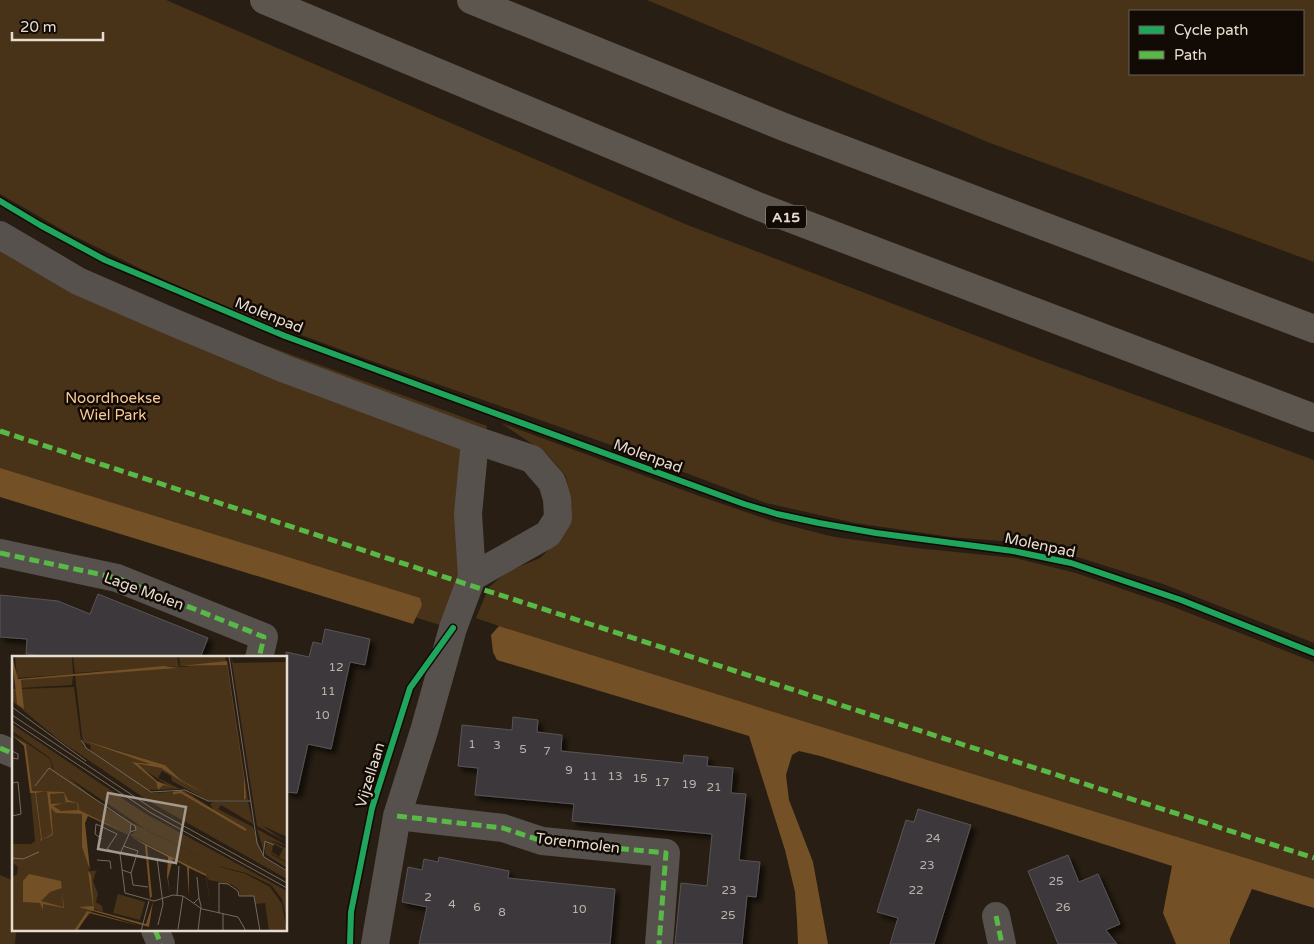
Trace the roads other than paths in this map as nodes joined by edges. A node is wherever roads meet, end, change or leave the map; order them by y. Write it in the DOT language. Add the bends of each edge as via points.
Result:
graph roads {
  1 [pos="264,0"];
  2 [pos="471,0"];
  3 [pos="0,235"];
  4 [pos="1314,329"];
  5 [pos="1314,418"];
  6 [pos="475,440"];
  7 [pos="0,553"];
  8 [pos="472,577"];
  9 [pos="259,656"];
  10 [pos="0,748"];
  11 [pos="12,753"];
  12 [pos="397,816"];
  13 [pos="996,916"];
  14 [pos="156,932"];
  15 [pos="161,944"];
  16 [pos="375,944"];
  17 [pos="658,944"];
  18 [pos="1002,944"];
  1 -- 5 [label="highway, A15" via="755,205"];
  2 -- 4 [label="highway" via="794,130"];
  3 -- 6 [label="street" via="78,280 170,321 285,369"];
  6 -- 8 [label="street" via="468,514"];
  6 -- 8 [label="street" via="532,459 552,482 558,518 548,534"];
  7 -- 9 [label="street, Lage Molen" via="117,578 135,585 264,637"];
  8 -- 12 [label="street"];
  10 -- 11 [label="street"];
  12 -- 16 [label="street"];
  12 -- 17 [label="street, Torenmolen" via="503,828 542,842 666,854"];
  13 -- 18 [label="street"];
  14 -- 15 [label="street"];
}
